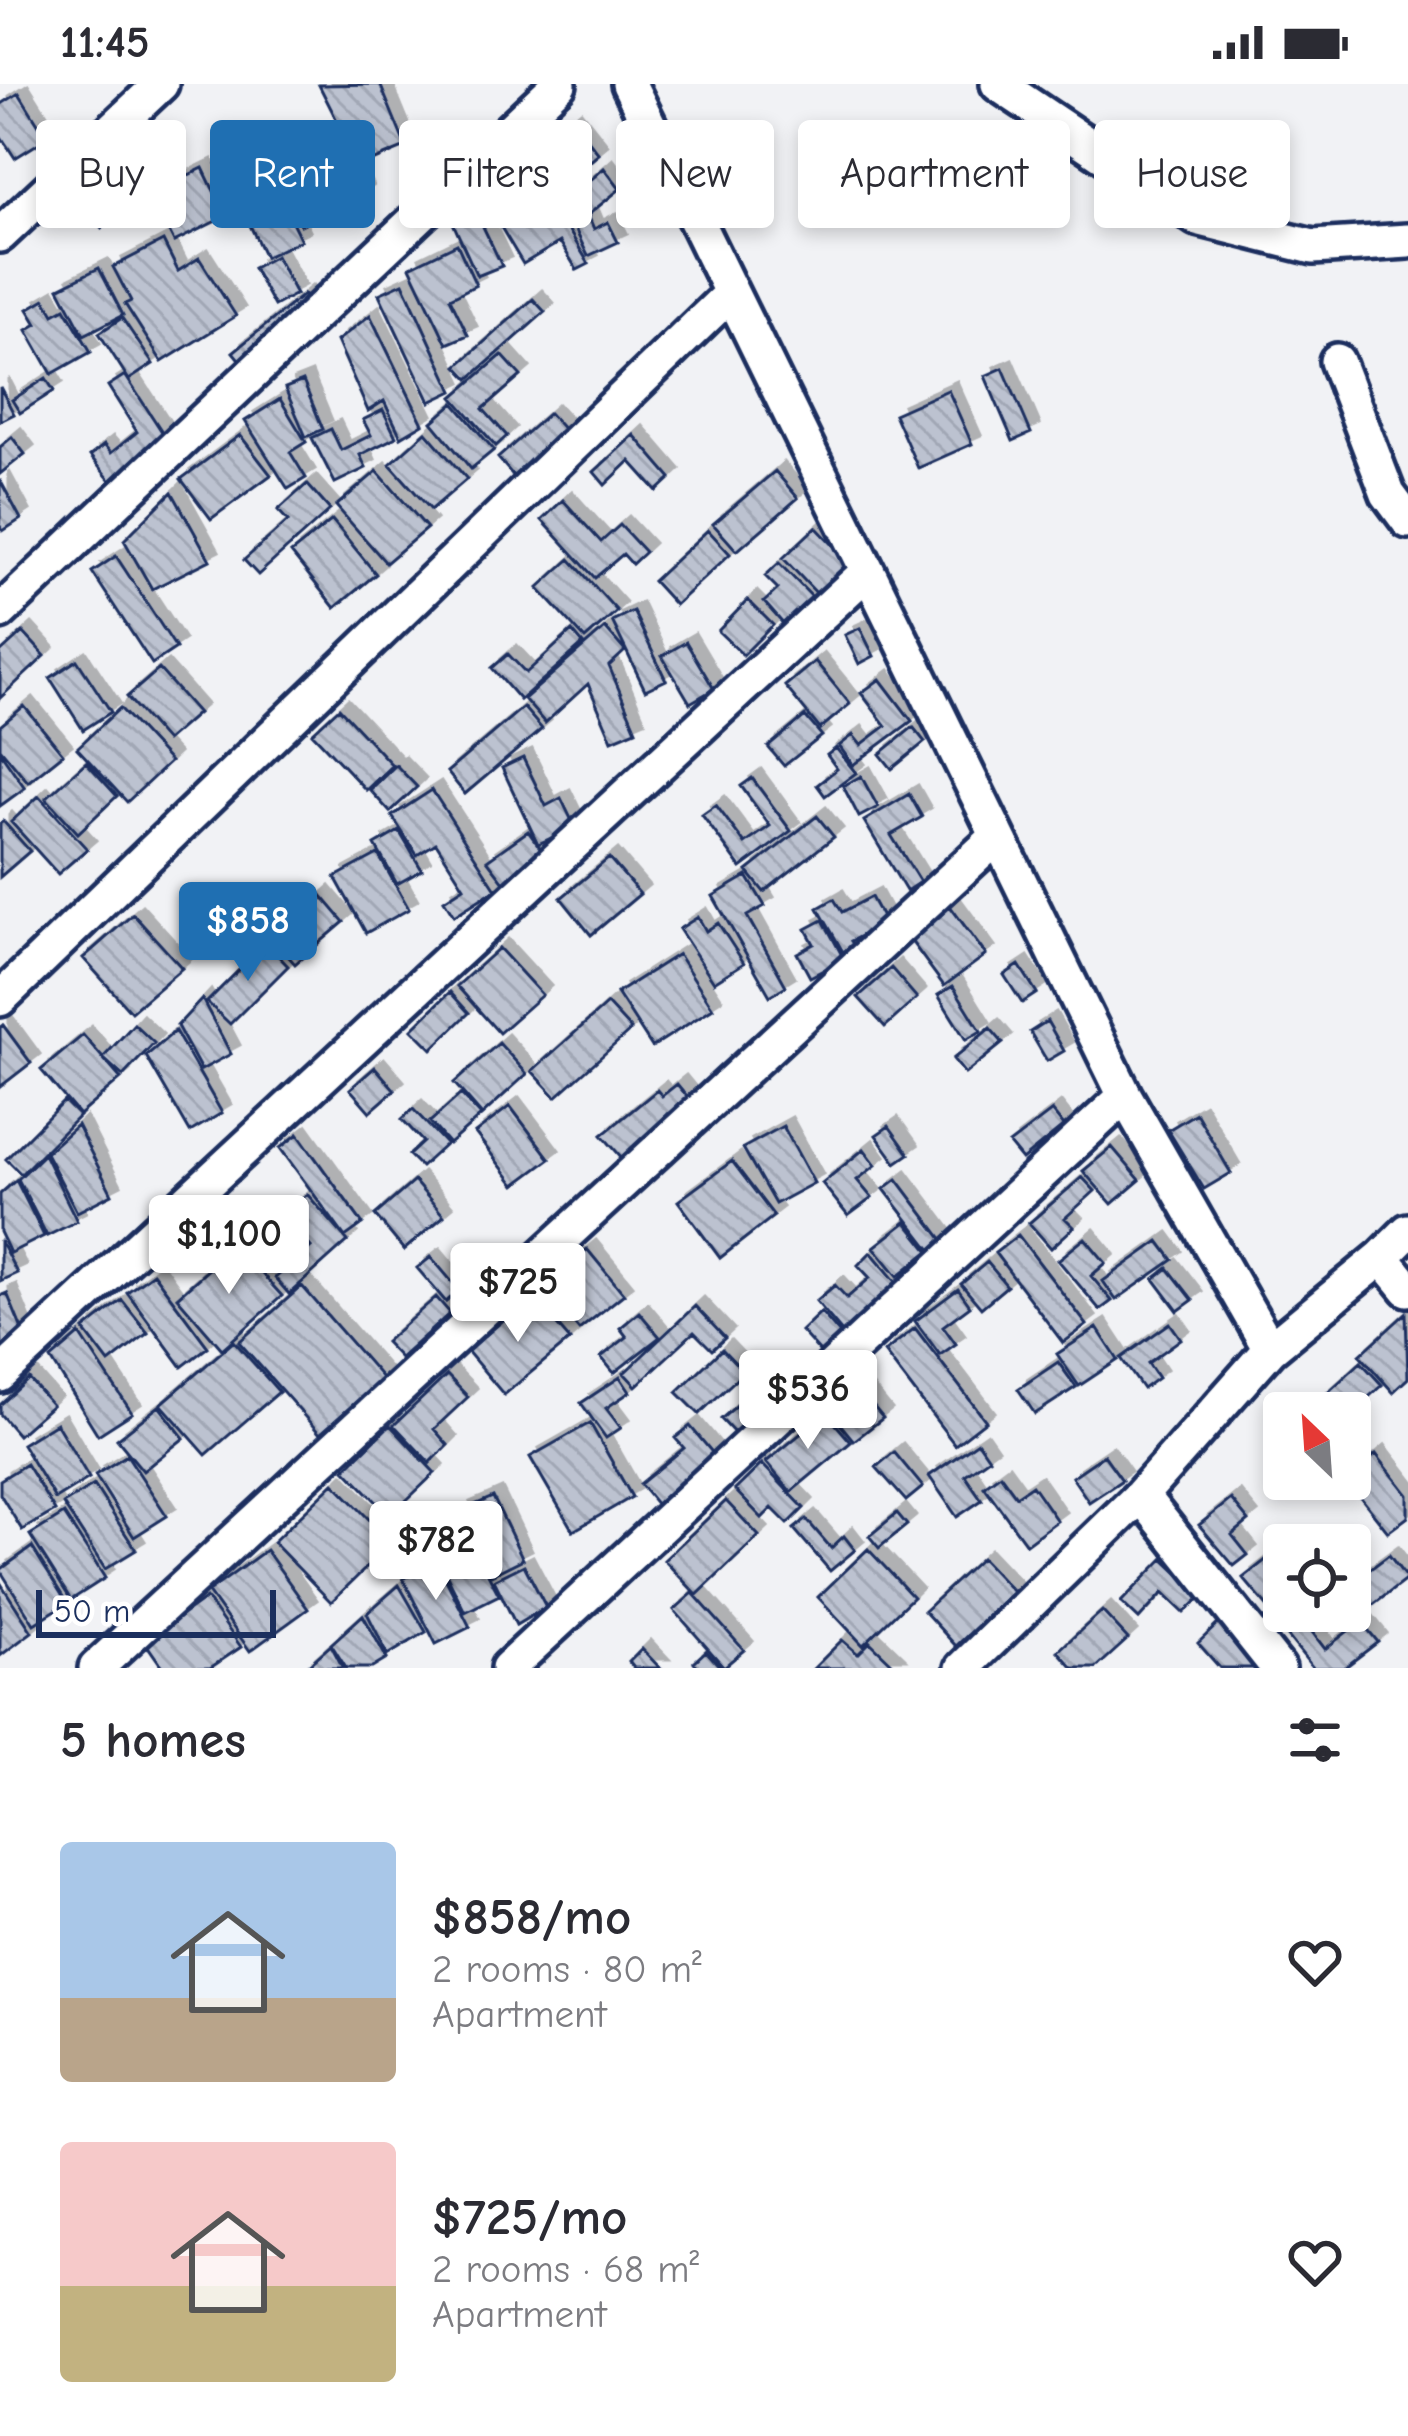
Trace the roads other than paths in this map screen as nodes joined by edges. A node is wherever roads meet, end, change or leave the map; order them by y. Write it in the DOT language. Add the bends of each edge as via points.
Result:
graph roads {
  1 [pos="161,84"];
  2 [pos="559,84"];
  3 [pos="628,84"];
  4 [pos="998,84"];
  5 [pos="0,235"];
  6 [pos="1408,241"];
  7 [pos="730,293"];
  8 [pos="1336,361"];
  9 [pos="1408,521"];
  10 [pos="867,572"];
  11 [pos="0,612"];
  12 [pos="997,837"];
  13 [pos="0,999"];
  14 [pos="1125,1096"];
  15 [pos="1408,1231"];
  16 [pos="1382,1257"];
  17 [pos="1408,1289"];
  18 [pos="1270,1349"];
  19 [pos="0,1375"];
  20 [pos="1141,1495"];
  21 [pos="96,1668"];
  22 [pos="508,1668"];
  23 [pos="963,1668"];
  24 [pos="1278,1668"];
  1 -- 5 [label="street"];
  2 -- 11 [label="street"];
  3 -- 7 [label="street"];
  4 -- 6 [label="street" via="1197,218 1313,247"];
  7 -- 10 [label="street"];
  7 -- 13 [label="street"];
  8 -- 9 [label="street" via="1388,494"];
  10 -- 12 [label="street"];
  10 -- 19 [label="street"];
  12 -- 14 [label="street"];
  12 -- 21 [label="street"];
  14 -- 18 [label="street"];
  14 -- 22 [label="street"];
  15 -- 16 [label="street"];
  16 -- 17 [label="street"];
  16 -- 18 [label="street"];
  18 -- 20 [label="street"];
  20 -- 23 [label="street"];
  20 -- 24 [label="street"];
}
